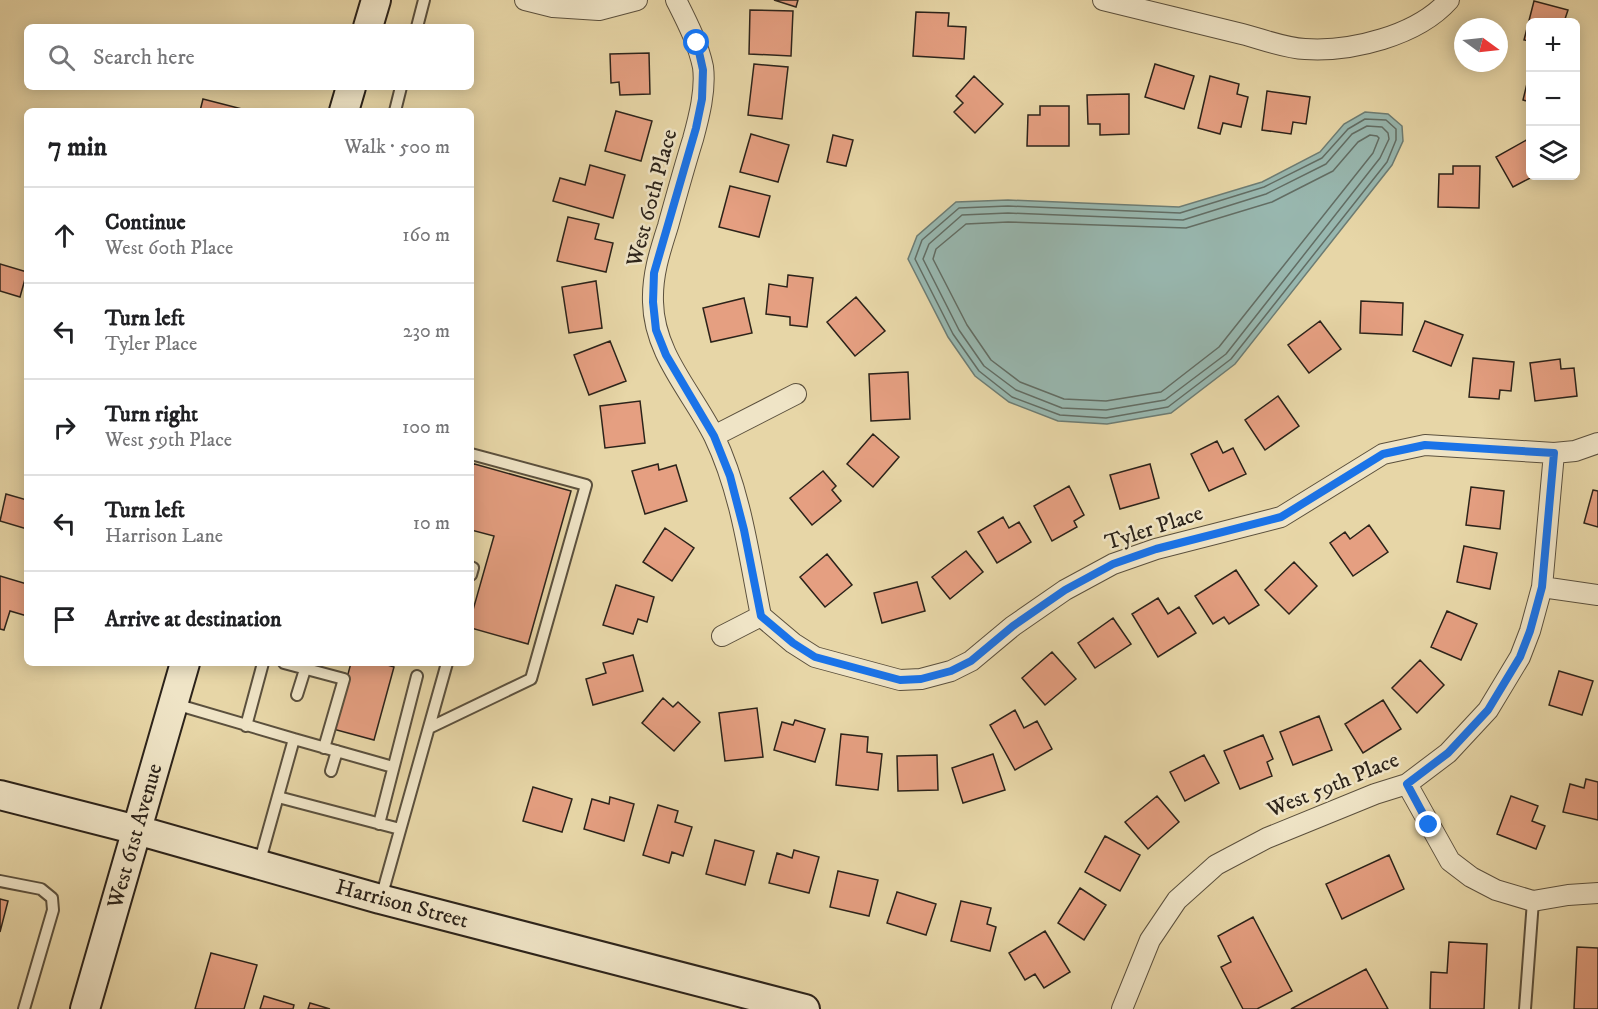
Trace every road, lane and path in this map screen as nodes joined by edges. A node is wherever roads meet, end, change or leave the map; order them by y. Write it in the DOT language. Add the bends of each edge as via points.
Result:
graph roads {
  1 [pos="376,0"];
  2 [pos="424,0"];
  3 [pos="525,0"];
  4 [pos="637,0"];
  5 [pos="676,0"];
  6 [pos="1103,0"];
  7 [pos="1449,0"];
  8 [pos="369,24"];
  9 [pos="418,24"];
  10 [pos="350,90"];
  11 [pos="400,90"];
  12 [pos="345,108"];
  13 [pos="396,108"];
  14 [pos="796,394"];
  15 [pos="714,436"];
  16 [pos="1598,443"];
  17 [pos="1554,453"];
  18 [pos="474,455"];
  19 [pos="1542,587"];
  20 [pos="1598,595"];
  21 [pos="761,616"];
  22 [pos="722,636"];
  23 [pos="184,666"];
  24 [pos="262,666"];
  25 [pos="306,666"];
  26 [pos="446,666"];
  27 [pos="417,676"];
  28 [pos="297,695"];
  29 [pos="174,704"];
  30 [pos="246,726"];
  31 [pos="429,728"];
  32 [pos="289,736"];
  33 [pos="324,748"];
  34 [pos="337,751"];
  35 [pos="393,767"];
  36 [pos="331,771"];
  37 [pos="1407,784"];
  38 [pos="0,795"];
  39 [pos="278,797"];
  40 [pos="379,824"];
  41 [pos="400,829"];
  42 [pos="137,830"];
  43 [pos="259,865"];
  44 [pos="0,881"];
  45 [pos="1598,893"];
  46 [pos="381,899"];
  47 [pos="1533,901"];
  48 [pos="24,1009"];
  49 [pos="85,1009"];
  50 [pos="805,1009"];
  51 [pos="1122,1009"];
  52 [pos="1525,1009"];
  1 -- 8 [label="street"];
  2 -- 9 [label="lane"];
  3 -- 4 [label="street" via="553,7 599,10"];
  5 -- 15 [label="street, West 60th Place" via="697,43 703,70 702,99 654,273 653,302 656,330 666,355"];
  6 -- 7 [label="street" via="1303,49 1344,48 1379,39 1417,24"];
  10 -- 12 [label="street"];
  11 -- 13 [label="lane"];
  14 -- 15 [label="street"];
  15 -- 21 [label="street, West 60th Place" via="730,476"];
  16 -- 17 [label="street"];
  17 -- 19 [label="street, West 59th Place"];
  17 -- 21 [label="street, Tyler Place" via="1425,445 1383,454 1281,517 1113,564 1065,590 971,661 921,679 900,680 815,657"];
  18 -- 31 [label="lane" via="586,485 531,679"];
  19 -- 20 [label="street"];
  19 -- 37 [label="street, West 59th Place" via="1520,657 1488,710 1448,753"];
  21 -- 22 [label="street"];
  23 -- 29 [label="street, West 61st Avenue"];
  24 -- 30 [label="lane"];
  25 -- 28 [label="lane"];
  25 -- 33 [label="lane" via="344,679"];
  26 -- 31 [label="lane"];
  27 -- 35 [label="lane"];
  29 -- 30 [label="lane"];
  29 -- 42 [label="street, West 61st Avenue"];
  30 -- 32 [label="lane"];
  31 -- 41 [label="lane"];
  32 -- 33 [label="lane"];
  32 -- 39 [label="lane"];
  33 -- 34 [label="lane"];
  34 -- 35 [label="lane"];
  34 -- 36 [label="lane"];
  35 -- 40 [label="lane"];
  37 -- 47 [label="street" via="1450,861 1496,890"];
  37 -- 51 [label="street, West 59th Place" via="1267,838 1216,865 1177,900 1150,940"];
  38 -- 42 [label="street, Harrison Street"];
  39 -- 40 [label="lane" via="323,804"];
  39 -- 43 [label="lane"];
  40 -- 41 [label="lane"];
  41 -- 46 [label="lane"];
  42 -- 43 [label="street, Harrison Street"];
  42 -- 49 [label="street, West 61st Avenue"];
  43 -- 46 [label="street, Harrison Street"];
  44 -- 48 [label="lane" via="41,889 52,898 53,910"];
  45 -- 47 [label="street"];
  46 -- 50 [label="street, Harrison Street"];
  47 -- 52 [label="lane"];
}
